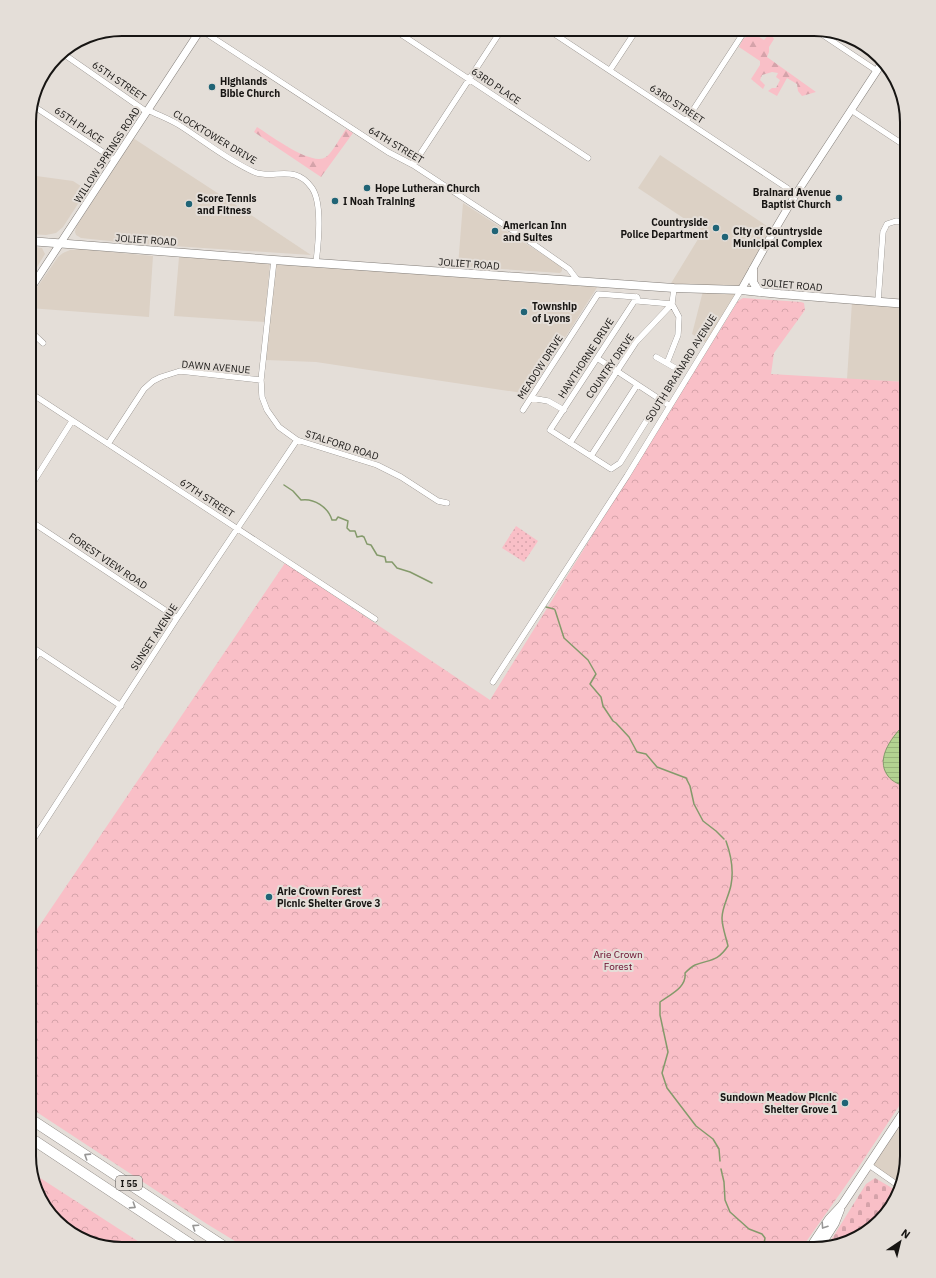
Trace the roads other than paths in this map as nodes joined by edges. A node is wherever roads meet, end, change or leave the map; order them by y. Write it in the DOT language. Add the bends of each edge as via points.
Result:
graph roads {
  1 [pos="197,36"];
  2 [pos="210,36"];
  3 [pos="404,36"];
  4 [pos="498,36"];
  5 [pos="558,36"];
  6 [pos="632,36"];
  7 [pos="741,36"];
  8 [pos="827,37"];
  9 [pos="66,56"];
  10 [pos="880,67"];
  11 [pos="610,70"];
  12 [pos="877,71"];
  13 [pos="470,79"];
  14 [pos="38,109"];
  15 [pos="851,110"];
  16 [pos="148,111"];
  17 [pos="686,121"];
  18 [pos="900,142"];
  19 [pos="588,158"];
  20 [pos="115,160"];
  21 [pos="413,165"];
  22 [pos="796,194"];
  23 [pos="900,221"];
  24 [pos="36,242"];
  25 [pos="60,244"];
  26 [pos="274,260"];
  27 [pos="316,263"];
  28 [pos="753,270"];
  29 [pos="36,280"];
  30 [pos="578,281"];
  31 [pos="674,288"];
  32 [pos="741,290"];
  33 [pos="759,292"];
  34 [pos="637,297"];
  35 [pos="878,302"];
  36 [pos="672,304"];
  37 [pos="900,304"];
  38 [pos="36,336"];
  39 [pos="43,343"];
  40 [pos="656,357"];
  41 [pos="597,358"];
  42 [pos="667,363"];
  43 [pos="677,369"];
  44 [pos="616,371"];
  45 [pos="261,380"];
  46 [pos="637,384"];
  47 [pos="36,397"];
  48 [pos="531,398"];
  49 [pos="660,399"];
  50 [pos="670,406"];
  51 [pos="523,410"];
  52 [pos="564,410"];
  53 [pos="72,421"];
  54 [pos="297,440"];
  55 [pos="570,443"];
  56 [pos="108,444"];
  57 [pos="591,456"];
  58 [pos="36,478"];
  59 [pos="446,503"];
  60 [pos="36,525"];
  61 [pos="238,529"];
  62 [pos="177,618"];
  63 [pos="375,619"];
  64 [pos="36,650"];
  65 [pos="39,652"];
  66 [pos="36,656"];
  67 [pos="493,682"];
  68 [pos="121,706"];
  69 [pos="36,831"];
  70 [pos="900,1118"];
  71 [pos="36,1123"];
  72 [pos="36,1142"];
  73 [pos="869,1165"];
  74 [pos="895,1183"];
  75 [pos="842,1205"];
  76 [pos="823,1241"];
  77 [pos="187,1242"];
  78 [pos="219,1242"];
  79 [pos="814,1242"];
  1 -- 16 [label="street, WILLOW SPRINGS ROAD"];
  2 -- 21 [label="street, 64TH STREET" via="388,152"];
  3 -- 13 [label="street, 63RD PLACE"];
  4 -- 13 [label="street"];
  5 -- 11 [label="street, 63RD STREET"];
  6 -- 11 [label="street"];
  7 -- 17 [label="street"];
  8 -- 12 [label="street"];
  9 -- 16 [label="street, 65TH STREET"];
  10 -- 12 [label="street, SOUTH BRAINARD AVENUE"];
  11 -- 17 [label="street, 63RD STREET"];
  12 -- 15 [label="street, SOUTH BRAINARD AVENUE"];
  13 -- 19 [label="street, 63RD PLACE"];
  13 -- 21 [label="street"];
  14 -- 20 [label="street, 65TH PLACE"];
  15 -- 18 [label="street"];
  15 -- 22 [label="street, SOUTH BRAINARD AVENUE"];
  16 -- 20 [label="street, WILLOW SPRINGS ROAD"];
  16 -- 27 [label="street, CLOCKTOWER DRIVE" via="178,124 255,172 292,174 306,181 314,191 317,201 319,234"];
  17 -- 22 [label="street, 63RD STREET"];
  20 -- 25 [label="street, WILLOW SPRINGS ROAD"];
  21 -- 30 [label="street, 64TH STREET" via="569,269"];
  22 -- 28 [label="street, SOUTH BRAINARD AVENUE"];
  23 -- 35 [label="street" via="887,224 883,232"];
  24 -- 25 [label="main road, JOLIET ROAD"];
  25 -- 26 [label="main road, JOLIET ROAD"];
  25 -- 29 [label="street, WILLOW SPRINGS ROAD"];
  26 -- 27 [label="main road, JOLIET ROAD"];
  26 -- 45 [label="street, STALFORD ROAD"];
  27 -- 30 [label="main road, JOLIET ROAD"];
  28 -- 32 [label="street, SOUTH BRAINARD AVENUE"];
  28 -- 33 [label="main road" via="753,282"];
  30 -- 31 [label="main road, JOLIET ROAD"];
  31 -- 32 [label="main road, JOLIET ROAD"];
  31 -- 36 [label="street"];
  32 -- 33 [label="main road, JOLIET ROAD"];
  32 -- 50 [label="street, SOUTH BRAINARD AVENUE"];
  33 -- 35 [label="main road, JOLIET ROAD"];
  34 -- 36 [label="street" via="638,301"];
  34 -- 41 [label="street, HAWTHORNE DRIVE"];
  34 -- 48 [label="street, MEADOW DRIVE" via="598,294"];
  35 -- 37 [label="main road, JOLIET ROAD"];
  36 -- 42 [label="street" via="679,318 678,335"];
  36 -- 44 [label="street, COUNTRY DRIVE" via="636,342"];
  38 -- 39 [label="street"];
  40 -- 42 [label="street"];
  41 -- 44 [label="street"];
  41 -- 52 [label="street, HAWTHORNE DRIVE"];
  42 -- 43 [label="street"];
  44 -- 46 [label="street"];
  44 -- 55 [label="street, COUNTRY DRIVE"];
  45 -- 54 [label="street, STALFORD ROAD" via="266,410 279,427"];
  45 -- 56 [label="street, DAWN AVENUE" via="180,371 161,377 144,389"];
  46 -- 49 [label="street"];
  46 -- 57 [label="street"];
  47 -- 53 [label="street, 67TH STREET"];
  48 -- 51 [label="street, MEADOW DRIVE"];
  48 -- 52 [label="street" via="548,401"];
  49 -- 50 [label="street"];
  49 -- 57 [label="street" via="620,463 611,469"];
  50 -- 67 [label="street, SOUTH BRAINARD AVENUE"];
  52 -- 55 [label="street, HAWTHORNE DRIVE" via="550,430"];
  53 -- 56 [label="street, 67TH STREET"];
  53 -- 58 [label="street"];
  54 -- 59 [label="street, STALFORD ROAD" via="377,465 438,501"];
  54 -- 61 [label="street, SUNSET AVENUE"];
  55 -- 57 [label="street"];
  56 -- 61 [label="street, 67TH STREET"];
  60 -- 62 [label="street, FOREST VIEW ROAD"];
  61 -- 62 [label="street, SUNSET AVENUE"];
  61 -- 63 [label="street, 67TH STREET"];
  62 -- 68 [label="street, SUNSET AVENUE"];
  64 -- 65 [label="street"];
  65 -- 66 [label="street"];
  65 -- 68 [label="street"];
  68 -- 69 [label="street, SUNSET AVENUE"];
  70 -- 73 [label="main road"];
  78 -- 71 [label="highway, I 55, one-way"];
  72 -- 77 [label="highway, I 55, one-way"];
  73 -- 74 [label="street"];
  73 -- 75 [label="main road"];
  75 -- 76 [label="main road" via="835,1223"];
  75 -- 79 [label="main road, one-way"];
}
